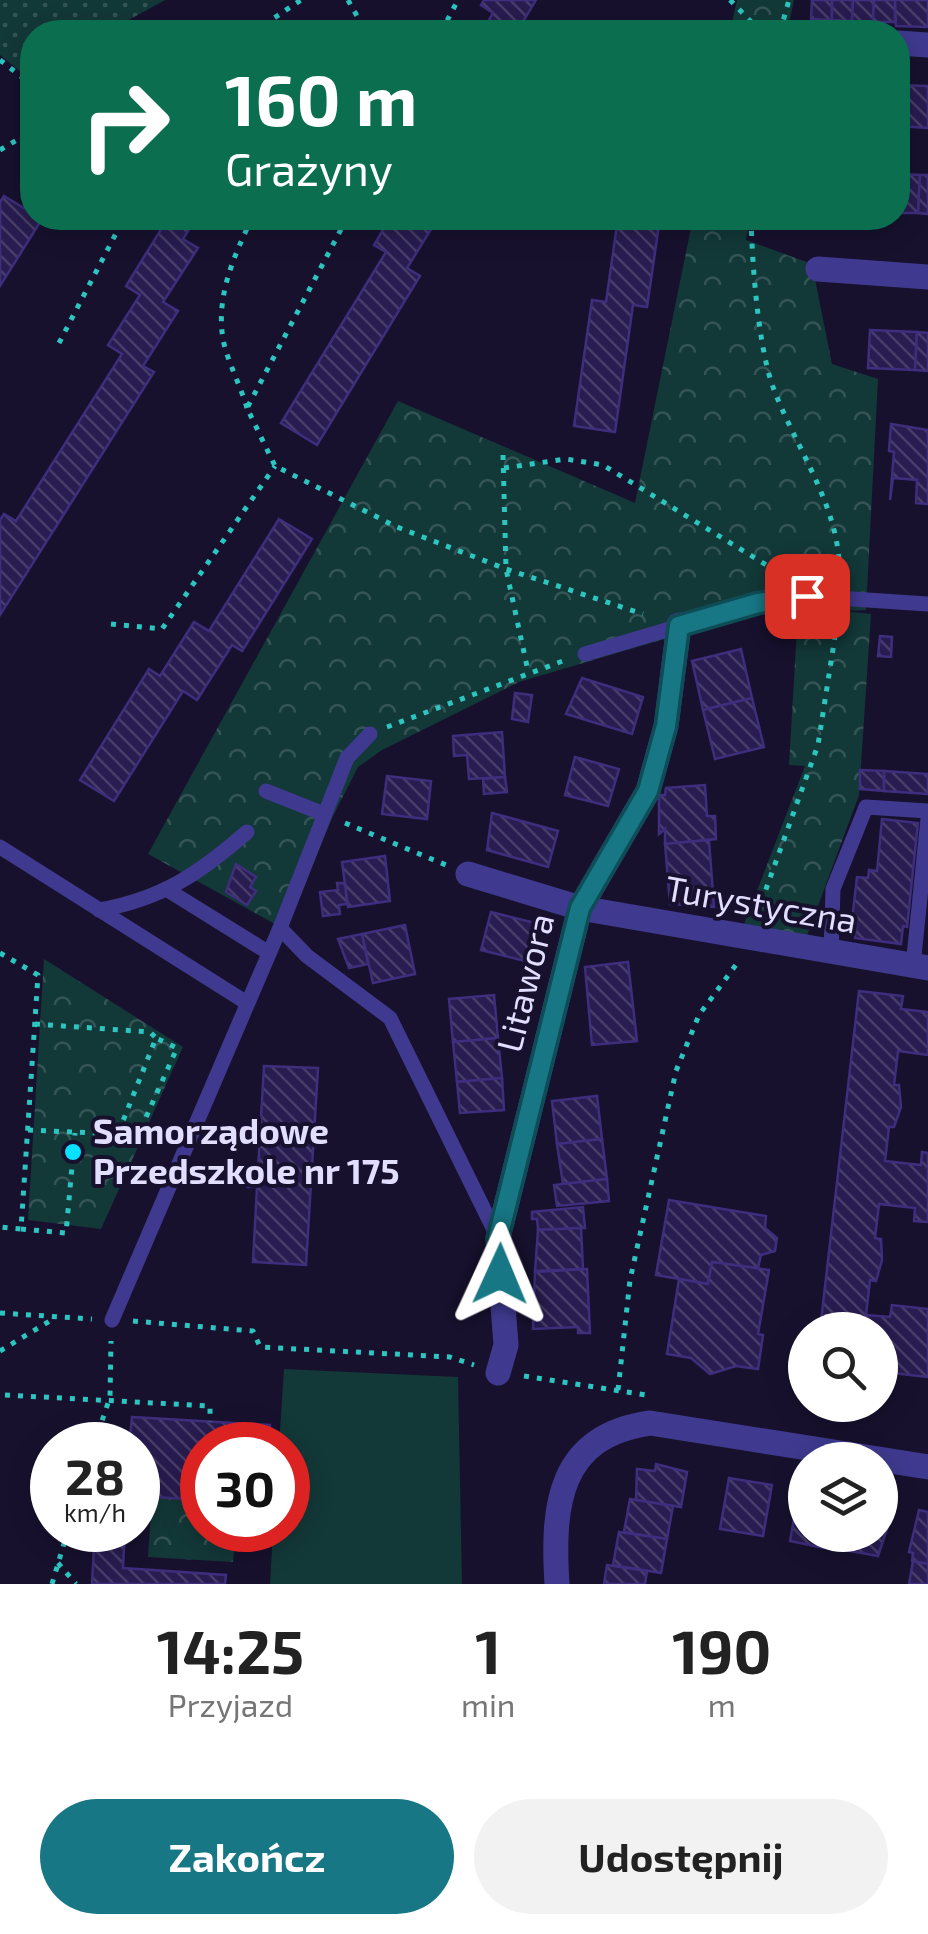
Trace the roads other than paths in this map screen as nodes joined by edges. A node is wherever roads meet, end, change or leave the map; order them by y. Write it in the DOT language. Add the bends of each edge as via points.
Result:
graph roads {
  1 [pos="818,269"];
  2 [pos="928,277"];
  3 [pos="928,604"];
  4 [pos="679,626"];
  5 [pos="586,654"];
  6 [pos="370,734"];
  7 [pos="266,791"];
  8 [pos="928,810"];
  9 [pos="324,814"];
  10 [pos="928,819"];
  11 [pos="247,832"];
  12 [pos="0,847"];
  13 [pos="468,874"];
  14 [pos="166,889"];
  15 [pos="580,908"];
  16 [pos="99,910"];
  17 [pos="280,928"];
  18 [pos="269,953"];
  19 [pos="830,954"];
  20 [pos="920,967"];
  21 [pos="247,1003"];
  22 [pos="498,1238"];
  23 [pos="112,1320"];
  24 [pos="498,1372"];
  25 [pos="928,1467"];
  26 [pos="558,1584"];
  1 -- 2 [label="street"];
  3 -- 4 [label="lane" via="807,596"];
  4 -- 5 [label="lane"];
  4 -- 15 [label="street, Litawora" via="666,726 648,791"];
  6 -- 9 [label="lane" via="347,758"];
  7 -- 9 [label="lane"];
  8 -- 19 [label="lane" via="866,807 833,889"];
  9 -- 17 [label="lane"];
  10 -- 20 [label="lane"];
  11 -- 14 [label="lane" via="195,878"];
  12 -- 16 [label="lane"];
  13 -- 15 [label="street, Turystyczna"];
  14 -- 16 [label="lane"];
  14 -- 18 [label="lane"];
  15 -- 19 [label="street, Turystyczna"];
  15 -- 22 [label="street, Litawora"];
  16 -- 21 [label="lane"];
  17 -- 18 [label="lane"];
  17 -- 22 [label="lane" via="390,1018"];
  18 -- 21 [label="lane"];
  19 -- 20 [label="street, Turystyczna"];
  21 -- 23 [label="lane"];
  22 -- 24 [label="street, Litawora" via="506,1346"];
  25 -- 26 [label="street" via="650,1424 618,1428 596,1443 562,1486"];
}
